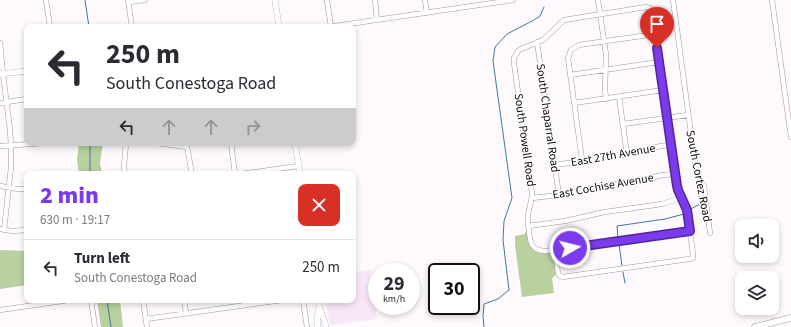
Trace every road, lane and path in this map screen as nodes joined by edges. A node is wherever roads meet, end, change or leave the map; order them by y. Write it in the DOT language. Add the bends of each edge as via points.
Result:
graph roads {
  1 [pos="46,0"];
  2 [pos="145,0"];
  3 [pos="274,0"];
  4 [pos="327,0"];
  5 [pos="374,0"];
  6 [pos="425,0"];
  7 [pos="513,0"];
  8 [pos="598,0"];
  9 [pos="672,0"];
  10 [pos="772,0"];
  11 [pos="128,1"];
  12 [pos="427,13"];
  13 [pos="600,14"];
  14 [pos="377,20"];
  15 [pos="50,24"];
  16 [pos="132,24"];
  17 [pos="278,24"];
  18 [pos="331,24"];
  19 [pos="346,24"];
  20 [pos="656,34"];
  21 [pos="537,42"];
  22 [pos="604,42"];
  23 [pos="0,43"];
  24 [pos="659,62"];
  25 [pos="24,70"];
  26 [pos="606,70"];
  27 [pos="1,74"];
  28 [pos="570,75"];
  29 [pos="663,90"];
  30 [pos="619,97"];
  31 [pos="24,99"];
  32 [pos="606,99"];
  33 [pos="7,102"];
  34 [pos="0,103"];
  35 [pos="574,103"];
  36 [pos="688,115"];
  37 [pos="667,118"];
  38 [pos="623,124"];
  39 [pos="791,137"];
  40 [pos="24,145"];
  41 [pos="671,145"];
  42 [pos="0,146"];
  43 [pos="11,146"];
  44 [pos="126,146"];
  45 [pos="175,146"];
  46 [pos="231,146"];
  47 [pos="295,146"];
  48 [pos="627,154"];
  49 [pos="582,160"];
  50 [pos="555,164"];
  51 [pos="298,166"];
  52 [pos="125,171"];
  53 [pos="191,171"];
  54 [pos="235,171"];
  55 [pos="262,171"];
  56 [pos="299,171"];
  57 [pos="675,174"];
  58 [pos="0,186"];
  59 [pos="9,188"];
  60 [pos="24,188"];
  61 [pos="559,195"];
  62 [pos="532,198"];
  63 [pos="681,198"];
  64 [pos="528,226"];
  65 [pos="2,229"];
  66 [pos="24,230"];
  67 [pos="690,231"];
  68 [pos="710,233"];
  69 [pos="555,250"];
  70 [pos="48,303"];
  71 [pos="91,303"];
  72 [pos="143,303"];
  73 [pos="184,303"];
  74 [pos="260,303"];
  75 [pos="303,303"];
  76 [pos="318,303"];
  77 [pos="319,308"];
  78 [pos="0,310"];
  79 [pos="186,313"];
  80 [pos="791,318"];
  81 [pos="146,319"];
  82 [pos="791,321"];
  83 [pos="95,327"];
  84 [pos="147,327"];
  85 [pos="307,327"];
  86 [pos="318,327"];
  87 [pos="326,327"];
  88 [pos="755,327"];
  89 [pos="758,327"];
  1 -- 15 [label="street"];
  2 -- 11 [label="street"];
  3 -- 17 [label="main road"];
  4 -- 18 [label="street"];
  5 -- 14 [label="street"];
  6 -- 12 [label="street"];
  7 -- 12 [label="street"];
  8 -- 13 [label="street"];
  9 -- 36 [label="street, South Cortez Road"];
  10 -- 39 [label="street"];
  11 -- 16 [label="street"];
  12 -- 14 [label="street"];
  13 -- 20 [label="street" via="650,8"];
  13 -- 21 [label="street" via="564,20 543,40"];
  13 -- 22 [label="street"];
  14 -- 19 [label="street"];
  20 -- 22 [label="street"];
  20 -- 24 [label="street"];
  21 -- 50 [label="street, South Chaparral Road"];
  21 -- 62 [label="street, South Powell Road" via="521,49 516,54 514,63"];
  22 -- 26 [label="street"];
  22 -- 28 [label="street" via="579,45 571,50 568,58"];
  23 -- 27 [label="street"];
  24 -- 26 [label="street"];
  24 -- 29 [label="street"];
  25 -- 27 [label="main road"];
  26 -- 28 [label="street"];
  26 -- 32 [label="street"];
  27 -- 33 [label="street"];
  28 -- 35 [label="street"];
  29 -- 30 [label="street"];
  29 -- 37 [label="street"];
  30 -- 32 [label="street"];
  30 -- 38 [label="street"];
  31 -- 33 [label="street"];
  32 -- 35 [label="street"];
  33 -- 34 [label="street"];
  33 -- 43 [label="street"];
  35 -- 49 [label="street"];
  36 -- 37 [label="street"];
  36 -- 68 [label="street, South Cortez Road" via="696,170 704,186"];
  37 -- 38 [label="street"];
  37 -- 41 [label="street"];
  38 -- 48 [label="street"];
  40 -- 43 [label="street"];
  41 -- 48 [label="street, East 27th Avenue"];
  41 -- 57 [label="street"];
  42 -- 43 [label="street"];
  43 -- 59 [label="street"];
  44 -- 52 [label="street"];
  45 -- 53 [label="street" via="187,148"];
  46 -- 54 [label="street"];
  47 -- 51 [label="main road"];
  48 -- 49 [label="street, East 27th Avenue"];
  49 -- 50 [label="street, East 27th Avenue"];
  50 -- 61 [label="street, South Chaparral Road"];
  51 -- 55 [label="street"];
  51 -- 56 [label="main road"];
  57 -- 61 [label="street, East Cochise Avenue"];
  57 -- 63 [label="street"];
  58 -- 59 [label="street"];
  59 -- 60 [label="street"];
  59 -- 65 [label="street"];
  61 -- 62 [label="street, East Cochise Avenue"];
  62 -- 64 [label="street, South Powell Road"];
  63 -- 64 [label="street" via="662,204"];
  63 -- 67 [label="street" via="687,210"];
  64 -- 69 [label="street, South Powell Road" via="530,240 535,249"];
  65 -- 66 [label="street"];
  67 -- 69 [label="street"];
  67 -- 69 [label="street" via="693,258 563,277 558,273"];
  70 -- 78 [label="street"];
  71 -- 83 [label="street"];
  72 -- 81 [label="street"];
  73 -- 79 [label="street"];
  74 -- 79 [label="street"];
  75 -- 85 [label="street"];
  76 -- 77 [label="main road"];
  77 -- 86 [label="main road"];
  77 -- 87 [label="main road"];
  79 -- 81 [label="street"];
  80 -- 88 [label="highway"];
  81 -- 84 [label="street"];
  82 -- 89 [label="highway"];
}
